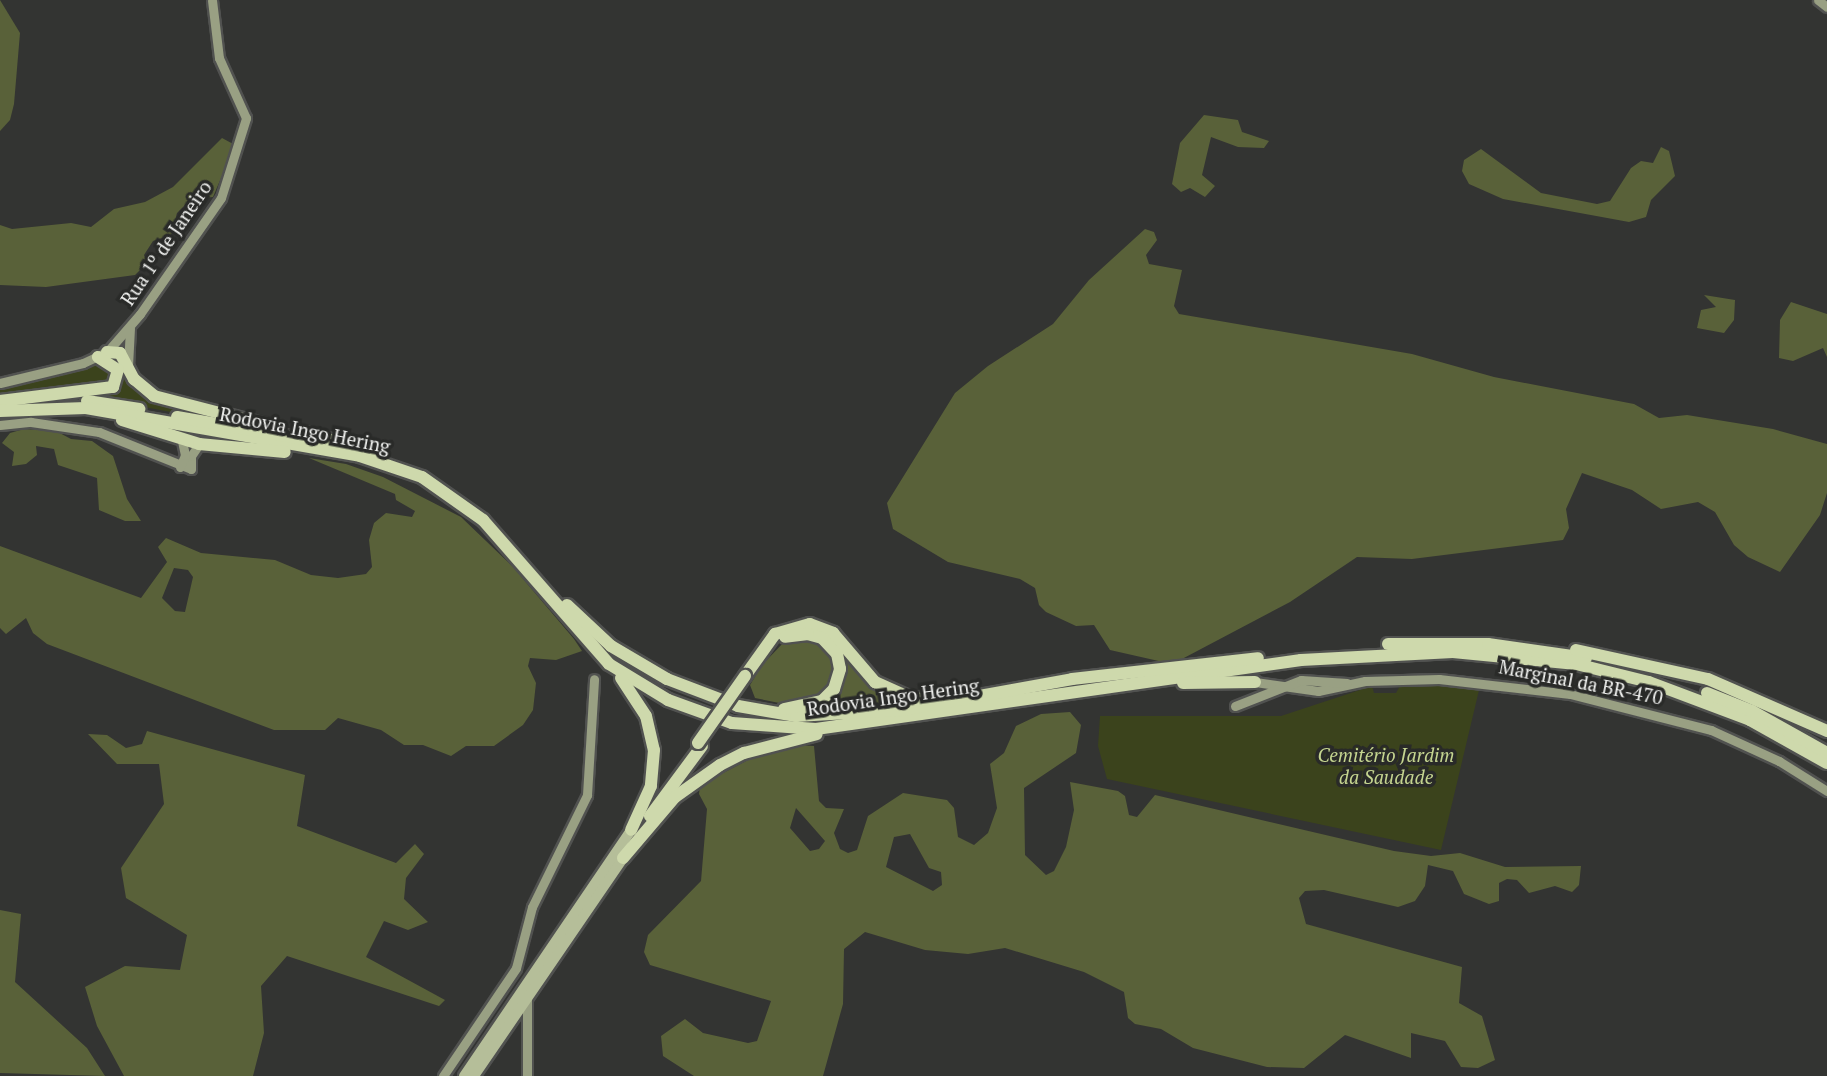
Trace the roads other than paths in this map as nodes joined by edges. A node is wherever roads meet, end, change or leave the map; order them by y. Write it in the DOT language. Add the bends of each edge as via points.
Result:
graph roads {
  1 [pos="212,0"];
  2 [pos="1818,0"];
  3 [pos="1827,7"];
  4 [pos="130,326"];
  5 [pos="103,354"];
  6 [pos="128,368"];
  7 [pos="0,383"];
  8 [pos="0,402"];
  9 [pos="0,411"];
  10 [pos="103,412"];
  11 [pos="0,425"];
  12 [pos="183,441"];
  13 [pos="199,444"];
  14 [pos="317,450"];
  15 [pos="376,452"];
  16 [pos="180,467"];
  17 [pos="1521,648"];
  18 [pos="609,664"];
  19 [pos="746,677"];
  20 [pos="594,679"];
  21 [pos="1138,681"];
  22 [pos="1255,682"];
  23 [pos="1286,685"];
  24 [pos="971,698"];
  25 [pos="1257,699"];
  26 [pos="738,706"];
  27 [pos="1235,706"];
  28 [pos="843,726"];
  29 [pos="1827,732"];
  30 [pos="700,744"];
  31 [pos="1827,752"];
  32 [pos="1827,763"];
  33 [pos="1827,791"];
  34 [pos="631,830"];
  35 [pos="623,858"];
  36 [pos="527,998"];
  37 [pos="443,1076"];
  38 [pos="464,1076"];
  39 [pos="474,1076"];
  40 [pos="527,1076"];
  1 -- 4 [label="street, Rua 1º de Janeiro" via="219,58 244,107 242,141 210,217"];
  2 -- 3 [label="street"];
  4 -- 5 [label="street, Rua 1º de Janeiro"];
  4 -- 6 [label="street"];
  5 -- 6 [label="highway" via="120,353"];
  5 -- 7 [label="street"];
  5 -- 8 [label="highway" via="118,370 113,387"];
  6 -- 15 [label="highway" via="143,389 171,403"];
  8 -- 15 [label="highway, Rodovia Ingo Hering" via="83,400"];
  9 -- 10 [label="highway, Rodovia Ingo Hering" via="62,406"];
  10 -- 12 [label="highway"];
  10 -- 14 [label="highway, Rodovia Ingo Hering"];
  11 -- 16 [label="street" via="44,423 99,432"];
  12 -- 13 [label="highway"];
  12 -- 16 [label="street" via="185,455"];
  13 -- 14 [label="highway" via="261,451"];
  13 -- 16 [label="street" via="191,456 191,469"];
  14 -- 18 [label="highway, Rodovia Ingo Hering" via="389,464 453,496 494,531"];
  15 -- 26 [label="highway, Rodovia Ingo Hering" via="418,467 488,516 576,615 611,646 667,679"];
  17 -- 24 [label="highway, Rodovia Ingo Hering" via="1420,642 1329,648 1123,672"];
  17 -- 29 [label="highway" via="1586,651 1681,671 1736,689"];
  17 -- 31 [label="highway, Rodovia Ingo Hering" via="1576,656 1673,681 1752,711"];
  18 -- 28 [label="highway, Rodovia Ingo Hering" via="668,701 732,723 796,730"];
  18 -- 34 [label="highway" via="637,698 654,750 651,786"];
  19 -- 24 [label="highway" via="775,634 810,624 833,633 864,673 890,690 935,701"];
  19 -- 26 [label="highway" via="767,650 799,633 822,638 839,662 837,684 822,702 784,709"];
  19 -- 30 [label="highway, bridge"];
  20 -- 37 [label="street" via="587,796 536,897 516,968"];
  21 -- 22 [label="highway"];
  21 -- 28 [label="highway, Rodovia Ingo Hering"];
  21 -- 32 [label="highway, Rodovia Ingo Hering" via="1384,652 1518,656 1615,673 1693,696 1750,720"];
  22 -- 23 [label="street"];
  22 -- 25 [label="street" via="1260,690"];
  23 -- 25 [label="street"];
  23 -- 33 [label="street, Marginal da BR-470" via="1314,678 1352,684 1386,679 1488,682 1619,704 1711,730 1779,761"];
  24 -- 26 [label="highway, Rodovia Ingo Hering" via="829,717"];
  25 -- 27 [label="street"];
  28 -- 35 [label="highway" via="744,753 720,765 675,797"];
  30 -- 34 [label="highway"];
  30 -- 35 [label="highway"];
  34 -- 38 [label="main road"];
  35 -- 36 [label="main road"];
  36 -- 39 [label="main road"];
  36 -- 40 [label="street"];
}
